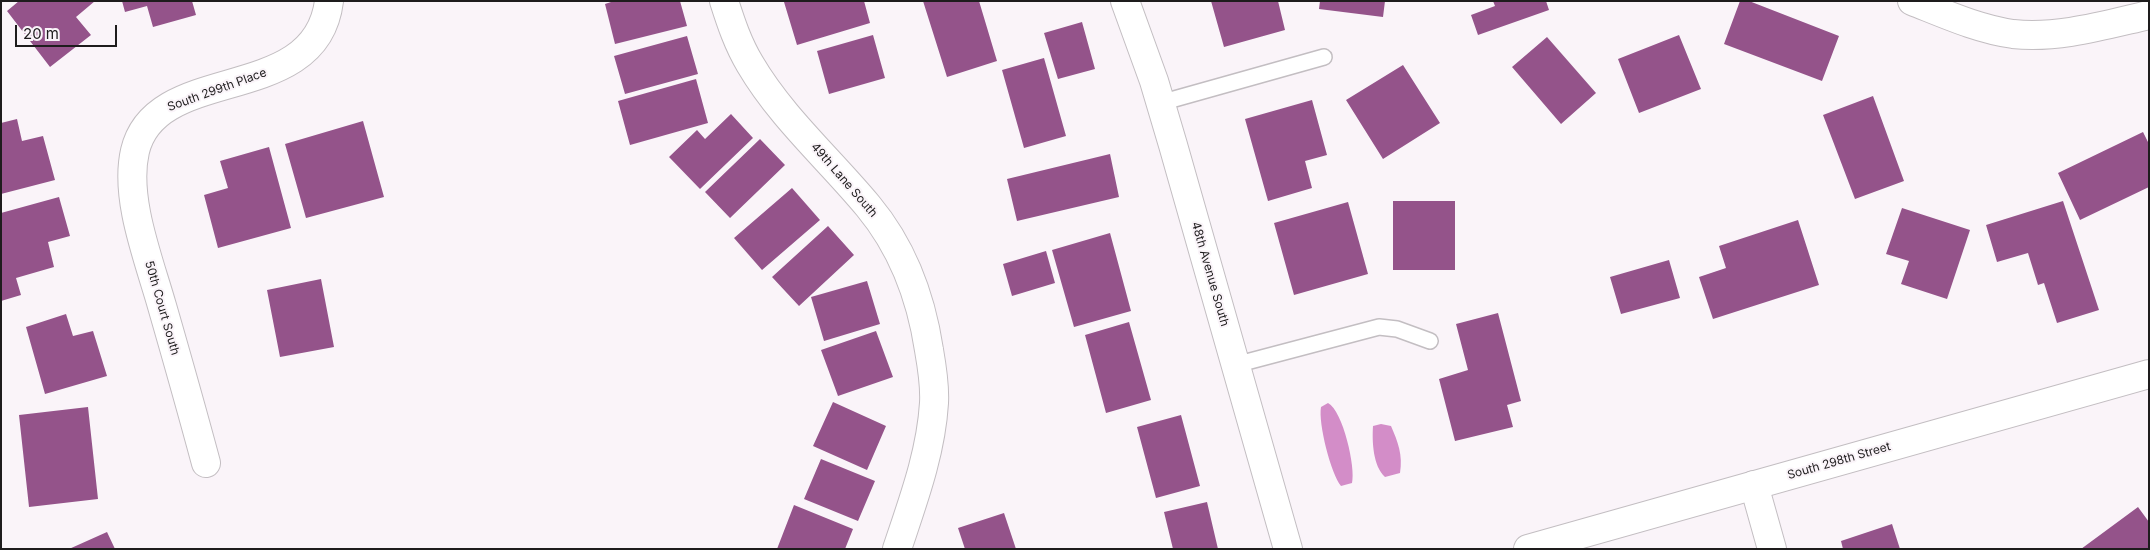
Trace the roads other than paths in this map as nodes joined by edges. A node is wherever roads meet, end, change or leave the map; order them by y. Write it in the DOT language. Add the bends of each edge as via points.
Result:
graph roads {
  1 [pos="724,1"];
  2 [pos="1125,1"];
  3 [pos="1912,1"];
  4 [pos="328,8"];
  5 [pos="2149,15"];
  6 [pos="1324,57"];
  7 [pos="1160,103"];
  8 [pos="135,150"];
  9 [pos="1430,341"];
  10 [pos="1235,365"];
  11 [pos="2149,374"];
  12 [pos="206,463"];
  13 [pos="1754,485"];
  14 [pos="897,549"];
  15 [pos="1288,549"];
  16 [pos="1528,549"];
  17 [pos="1772,549"];
  1 -- 14 [label="street, 49th Lane South" via="741,48 756,74 798,129 869,207 899,252 919,299 934,401 922,475"];
  2 -- 7 [label="street, 48th Avenue South"];
  3 -- 5 [label="street" via="1986,28 2014,34 2058,33"];
  4 -- 8 [label="street, South 299th Place" via="319,32 296,57 249,80 200,94 164,109 150,121"];
  6 -- 7 [label="lane"];
  7 -- 10 [label="street, 48th Avenue South"];
  8 -- 12 [label="street, 50th Court South" via="133,181 137,215"];
  9 -- 10 [label="lane" via="1397,329 1379,327"];
  10 -- 15 [label="street, 48th Avenue South"];
  11 -- 13 [label="street, South 298th Street"];
  13 -- 16 [label="street, South 298th Street"];
  13 -- 17 [label="street"];
}
